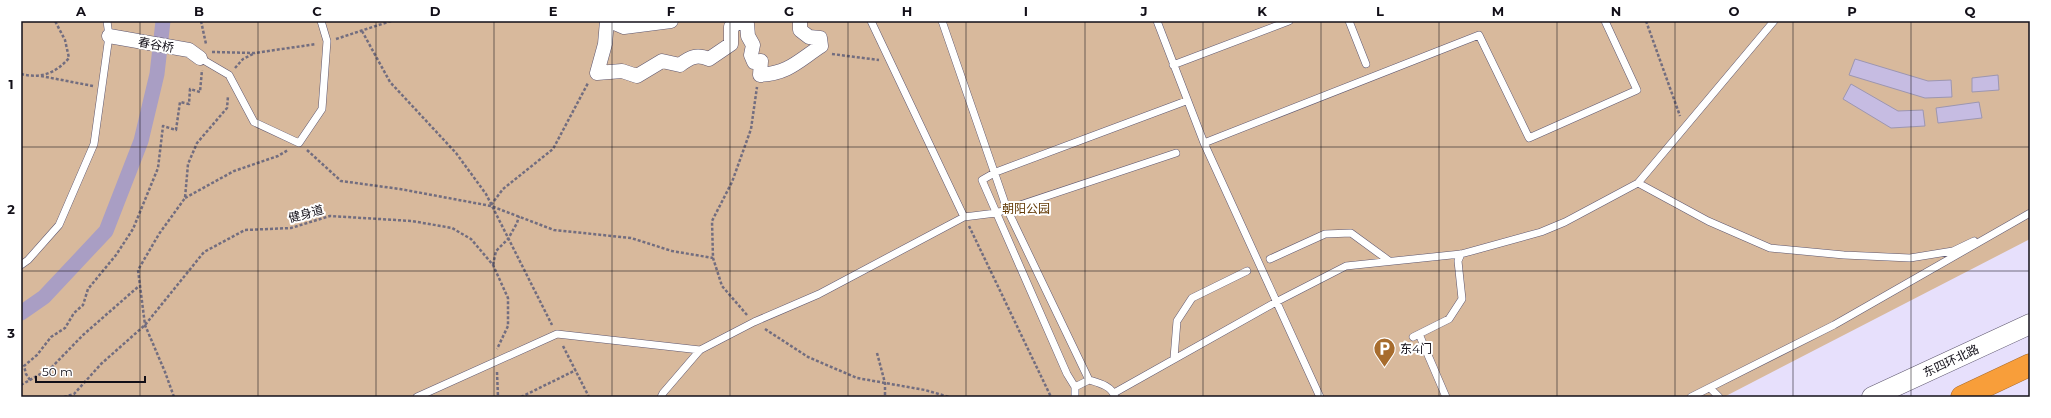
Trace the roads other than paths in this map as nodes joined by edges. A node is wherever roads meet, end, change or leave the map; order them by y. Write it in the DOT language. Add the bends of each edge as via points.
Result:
graph roads {
  1 [pos="107,21"];
  2 [pos="321,21"];
  3 [pos="607,21"];
  4 [pos="610,21"];
  5 [pos="672,21"];
  6 [pos="800,21"];
  7 [pos="871,21"];
  8 [pos="942,21"];
  9 [pos="1157,21"];
  10 [pos="1289,21"];
  11 [pos="1349,21"];
  12 [pos="1605,21"];
  13 [pos="1774,21"];
  14 [pos="109,36"];
  15 [pos="197,56"];
  16 [pos="1366,64"];
  17 [pos="1172,65"];
  18 [pos="1186,101"];
  19 [pos="1204,143"];
  20 [pos="1176,153"];
  21 [pos="996,172"];
  22 [pos="1638,183"];
  23 [pos="1008,209"];
  24 [pos="996,213"];
  25 [pos="2030,213"];
  26 [pos="964,217"];
  27 [pos="1998,230"];
  28 [pos="1461,254"];
  29 [pos="1270,260"];
  30 [pos="1388,260"];
  31 [pos="21,265"];
  32 [pos="1247,271"];
  33 [pos="1276,302"];
  34 [pos="2030,324"];
  35 [pos="700,350"];
  36 [pos="1174,358"];
  37 [pos="2030,365"];
  38 [pos="1089,380"];
  39 [pos="1075,387"];
  40 [pos="1710,388"];
  41 [pos="1115,395"];
  42 [pos="417,397"];
  43 [pos="661,397"];
  44 [pos="1075,397"];
  45 [pos="1320,397"];
  46 [pos="1446,397"];
  47 [pos="1691,397"];
  48 [pos="1719,397"];
  49 [pos="1872,397"];
  50 [pos="1962,397"];
  1 -- 14 [label="lane"];
  2 -- 15 [label="lane" via="327,41 322,109 299,143 254,122 229,75"];
  3 -- 6 [label="street" via="605,44 597,73 622,71 637,76 662,61 680,64 690,57 700,56 709,59 731,44 731,27 739,22 747,24 748,36 753,45 751,55 754,62 761,61 760,75 776,74 796,65 821,46 820,38 809,37 800,30"];
  4 -- 5 [label="street" via="624,27"];
  7 -- 26 [label="lane"];
  8 -- 21 [label="lane"];
  9 -- 17 [label="lane"];
  10 -- 17 [label="lane"];
  11 -- 16 [label="lane"];
  12 -- 19 [label="lane" via="1637,90 1529,138 1480,35"];
  13 -- 22 [label="lane"];
  14 -- 15 [label="street, 春谷桥"];
  14 -- 31 [label="lane" via="94,144 59,225"];
  17 -- 18 [label="lane"];
  18 -- 19 [label="lane"];
  18 -- 21 [label="lane"];
  19 -- 33 [label="lane"];
  20 -- 23 [label="lane"];
  21 -- 23 [label="lane"];
  21 -- 24 [label="lane" via="982,180"];
  22 -- 27 [label="lane" via="1708,221 1770,248 1910,258 1953,252"];
  22 -- 28 [label="lane" via="1544,231"];
  23 -- 24 [label="lane"];
  23 -- 38 [label="lane"];
  24 -- 26 [label="lane"];
  24 -- 39 [label="lane"];
  25 -- 27 [label="lane"];
  26 -- 35 [label="lane" via="819,294 754,322"];
  27 -- 40 [label="lane" via="1834,325"];
  28 -- 30 [label="lane"];
  28 -- 46 [label="lane" via="1458,261 1462,299 1449,319 1416,336"];
  29 -- 30 [label="lane" via="1325,234 1351,233"];
  30 -- 33 [label="lane" via="1346,266"];
  32 -- 36 [label="lane" via="1192,298 1177,321"];
  33 -- 36 [label="lane"];
  33 -- 45 [label="lane"];
  34 -- 49 [label="street, 东四环北路"];
  35 -- 42 [label="lane" via="557,334"];
  35 -- 43 [label="lane"];
  36 -- 41 [label="lane"];
  37 -- 50 [label="highway"];
  38 -- 39 [label="lane"];
  38 -- 41 [label="lane" via="1104,385"];
  39 -- 44 [label="lane"];
  40 -- 47 [label="lane"];
  40 -- 48 [label="lane"];
}
